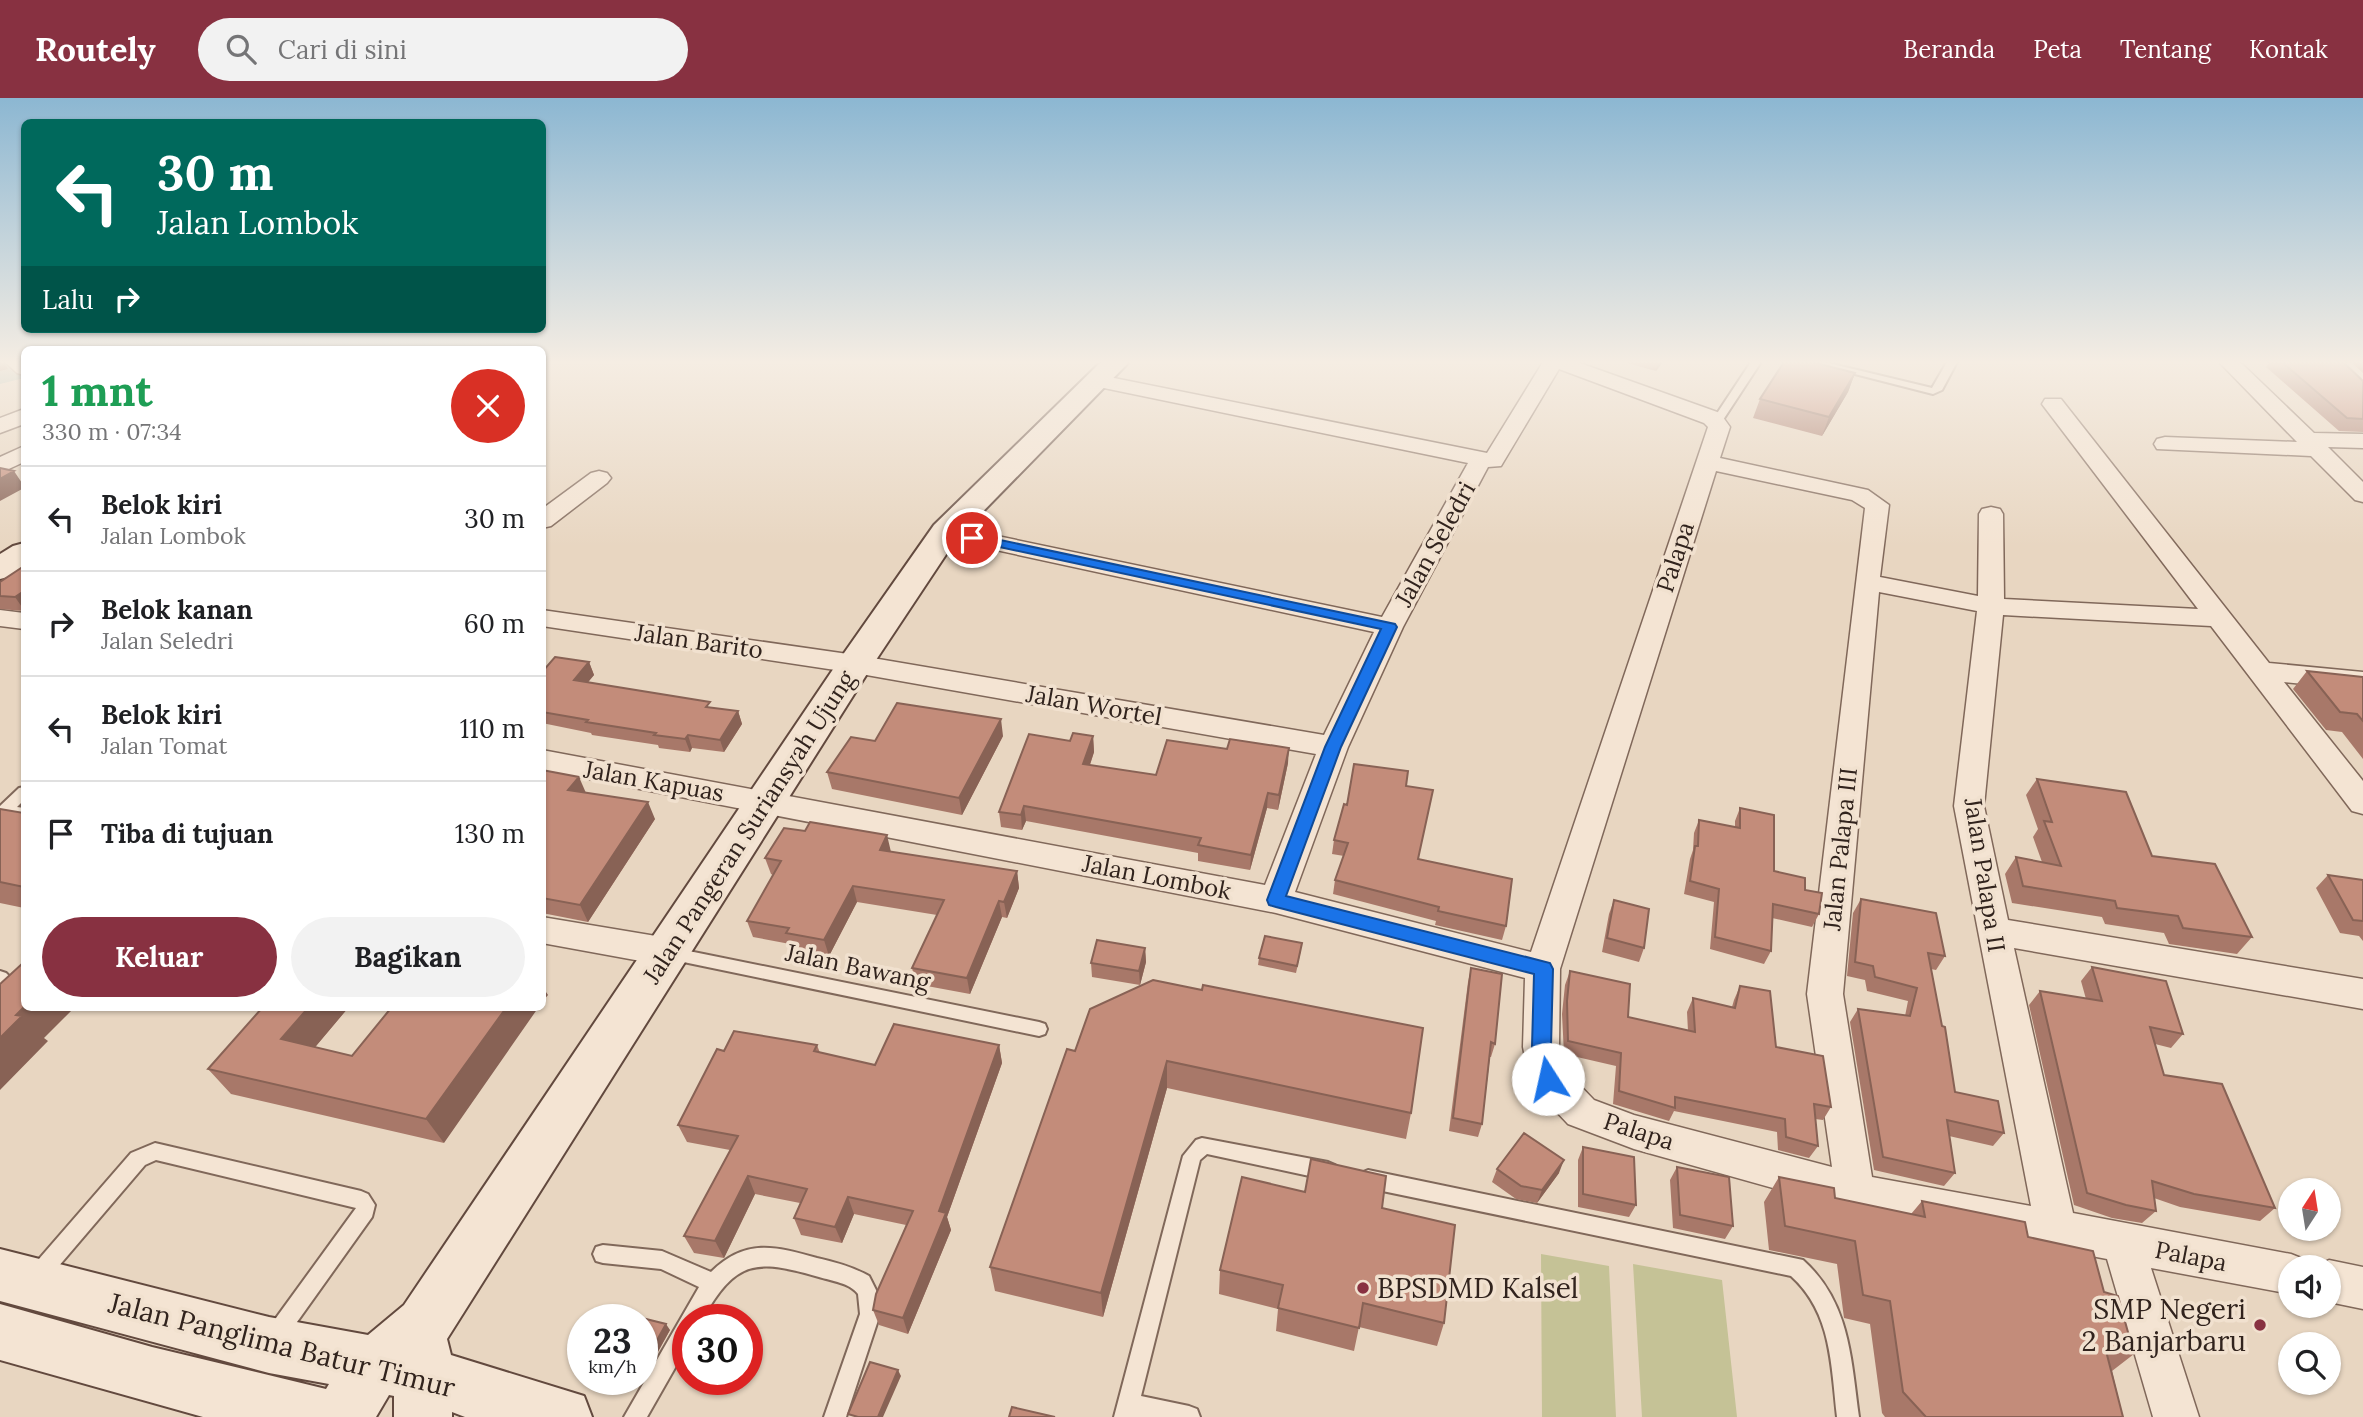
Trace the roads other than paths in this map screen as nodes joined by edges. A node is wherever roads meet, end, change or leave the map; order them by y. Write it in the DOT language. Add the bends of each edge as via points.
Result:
graph roads {
  1 [pos="1054,424"];
  2 [pos="1331,424"];
  3 [pos="1512,424"];
  4 [pos="1718,424"];
  5 [pos="2068,424"];
  6 [pos="2291,424"];
  7 [pos="2363,441"];
  8 [pos="2165,444"];
  9 [pos="2313,445"];
  10 [pos="21,455"];
  11 [pos="1487,460"];
  12 [pos="1708,462"];
  13 [pos="0,466"];
  14 [pos="599,478"];
  15 [pos="2363,495"];
  16 [pos="1991,514"];
  17 [pos="546,518"];
  18 [pos="946,532"];
  19 [pos="21,555"];
  20 [pos="0,569"];
  21 [pos="1867,582"];
  22 [pos="1991,607"];
  23 [pos="0,618"];
  24 [pos="2222,618"];
  25 [pos="546,619"];
  26 [pos="21,621"];
  27 [pos="1390,627"];
  28 [pos="855,664"];
  29 [pos="2262,671"];
  30 [pos="2363,681"];
  31 [pos="1333,747"];
  32 [pos="546,761"];
  33 [pos="21,795"];
  34 [pos="766,801"];
  35 [pos="2363,803"];
  36 [pos="21,813"];
  37 [pos="1276,900"];
  38 [pos="546,931"];
  39 [pos="1993,931"];
  40 [pos="668,953"];
  41 [pos="1543,969"];
  42 [pos="0,978"];
  43 [pos="21,994"];
  44 [pos="2363,994"];
  45 [pos="21,998"];
  46 [pos="0,1015"];
  47 [pos="1039,1030"];
  48 [pos="1855,1192"];
  49 [pos="2056,1231"];
  50 [pos="2123,1243"];
  51 [pos="603,1254"];
  52 [pos="2278,1272"];
  53 [pos="16,1279"];
  54 [pos="712,1283"];
  55 [pos="2341,1284"];
  56 [pos="2363,1288"];
  57 [pos="700,1304"];
  58 [pos="191,1324"];
  59 [pos="0,1332"];
  60 [pos="269,1345"];
  61 [pos="672,1353"];
  62 [pos="411,1370"];
  63 [pos="152,1377"];
  64 [pos="1127,1410"];
  65 [pos="309,1415"];
  66 [pos="563,1417"];
  67 [pos="635,1417"];
  68 [pos="835,1417"];
  69 [pos="1189,1417"];
  70 [pos="1848,1417"];
  71 [pos="2176,1417"];
  1 -- 18 [label="main road, Jalan Pangeran Suriansyah Ujung"];
  2 -- 11 [label="street"];
  3 -- 11 [label="street, Jalan Seledri"];
  4 -- 12 [label="street, Palapa"];
  5 -- 24 [label="street"];
  6 -- 9 [label="street"];
  7 -- 9 [label="street"];
  8 -- 9 [label="street"];
  9 -- 15 [label="street"];
  10 -- 13 [label="street"];
  11 -- 27 [label="street, Jalan Seledri"];
  12 -- 21 [label="street, Jalan Palapa III" via="1860,495 1877,505"];
  12 -- 41 [label="street, Palapa"];
  14 -- 17 [label="street"];
  16 -- 22 [label="street, Jalan Palapa II"];
  18 -- 27 [label="street"];
  18 -- 28 [label="main road, Jalan Pangeran Suriansyah Ujung"];
  19 -- 20 [label="main road"];
  21 -- 22 [label="street"];
  21 -- 48 [label="street, Jalan Palapa III" via="1825,994"];
  22 -- 24 [label="street"];
  22 -- 39 [label="street, Jalan Palapa II" via="1969,806"];
  23 -- 26 [label="street"];
  24 -- 29 [label="street"];
  25 -- 28 [label="street, Jalan Barito"];
  27 -- 31 [label="street, Jalan Seledri"];
  28 -- 31 [label="street, Jalan Wortel"];
  28 -- 34 [label="main road, Jalan Pangeran Suriansyah Ujung"];
  29 -- 30 [label="street"];
  29 -- 35 [label="street"];
  31 -- 37 [label="street, Jalan Seledri"];
  32 -- 34 [label="street, Jalan Kapuas"];
  33 -- 36 [label="lane" via="3,812"];
  34 -- 37 [label="street, Jalan Lombok"];
  34 -- 40 [label="main road, Jalan Pangeran Suriansyah Ujung"];
  37 -- 41 [label="street, Jalan Lombok"];
  38 -- 40 [label="street"];
  39 -- 44 [label="street"];
  39 -- 49 [label="street, Jalan Palapa II"];
  40 -- 47 [label="lane, Jalan Bawang"];
  40 -- 62 [label="main road, Jalan Pangeran Suriansyah Ujung"];
  41 -- 48 [label="street, Palapa" via="1541,1047 1548,1079 1581,1112 1634,1132"];
  42 -- 43 [label="lane"];
  45 -- 46 [label="lane"];
  48 -- 49 [label="street, Palapa"];
  49 -- 50 [label="street, Palapa"];
  50 -- 52 [label="street, Palapa"];
  50 -- 71 [label="street"];
  51 -- 54 [label="lane" via="662,1260"];
  53 -- 58 [label="main road, Jalan Panglima Batur Timur"];
  53 -- 60 [label="lane" via="138,1159 155,1151 361,1200 365,1212"];
  54 -- 57 [label="lane"];
  54 -- 68 [label="lane" via="746,1259 769,1256 862,1283 870,1314"];
  55 -- 56 [label="street"];
  58 -- 60 [label="main road, Jalan Panglima Batur Timur"];
  58 -- 63 [label="main road"];
  59 -- 63 [label="main road"];
  60 -- 62 [label="main road, Jalan Panglima Batur Timur"];
  61 -- 67 [label="lane"];
  62 -- 65 [label="main road, Jalan Pangeran Suriansyah Ujung"];
  62 -- 66 [label="main road, Jalan Panglima Batur Timur"];
  63 -- 65 [label="main road"];
  64 -- 69 [label="lane"];
  64 -- 70 [label="lane" via="1192,1156 1207,1146 1797,1267 1832,1316"];
}
